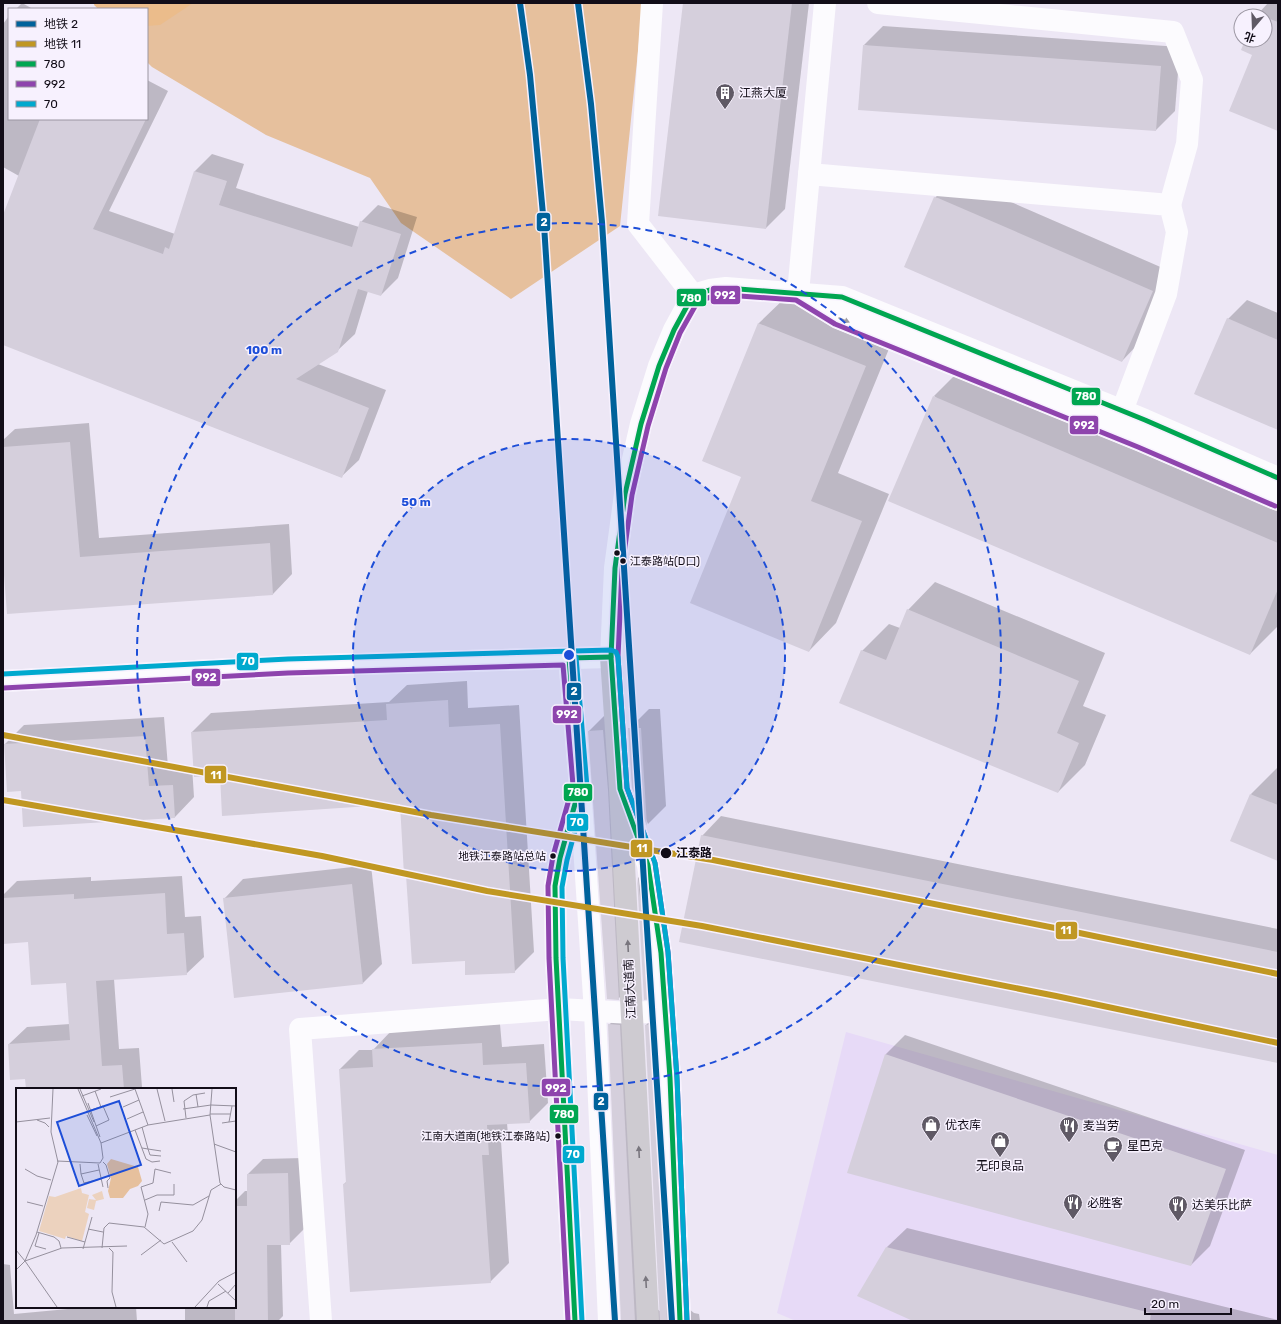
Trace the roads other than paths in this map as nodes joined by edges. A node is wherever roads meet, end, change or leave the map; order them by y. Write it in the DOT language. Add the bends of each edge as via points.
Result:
graph roads {
  1 [pos="652,3"];
  2 [pos="825,3"];
  3 [pos="878,3"];
  4 [pos="809,174"];
  5 [pos="1170,206"];
  6 [pos="798,293"];
  7 [pos="692,295"];
  8 [pos="1122,411"];
  9 [pos="1278,478"];
  10 [pos="1278,500"];
  11 [pos="611,657"];
  12 [pos="569,658"];
  13 [pos="3,681"];
  14 [pos="580,786"];
  15 [pos="620,789"];
  16 [pos="559,1010"];
  17 [pos="665,1011"];
  18 [pos="595,1012"];
  19 [pos="632,1013"];
  20 [pos="321,1321"];
  21 [pos="575,1321"];
  22 [pos="609,1321"];
  23 [pos="648,1321"];
  24 [pos="680,1321"];
  1 -- 7 [label="street" via="638,224"];
  2 -- 4 [label="street"];
  3 -- 5 [label="street" via="1173,32 1192,80 1186,144"];
  4 -- 5 [label="street"];
  4 -- 6 [label="street"];
  5 -- 8 [label="street" via="1177,232 1166,294"];
  6 -- 7 [label="street" via="726,288"];
  6 -- 8 [label="street" via="842,297"];
  6 -- 10 [label="street, one-way" via="838,318 1141,441"];
  7 -- 11 [label="street" via="659,366 641,424 625,494 615,568"];
  8 -- 9 [label="street"];
  11 -- 12 [label="street"];
  11 -- 15 [label="main road, 江南大道南"];
  12 -- 13 [label="street" via="288,666"];
  12 -- 14 [label="street"];
  14 -- 16 [label="street" via="555,886"];
  14 -- 18 [label="street"];
  15 -- 17 [label="street" via="648,865 661,953"];
  19 -- 15 [label="main road, 江南大道南, one-way"];
  16 -- 18 [label="street"];
  16 -- 20 [label="street" via="300,1029"];
  16 -- 21 [label="street"];
  17 -- 19 [label="street"];
  17 -- 24 [label="street"];
  18 -- 19 [label="street"];
  18 -- 22 [label="street"];
  23 -- 19 [label="main road, 江南大道南, one-way"];
}
